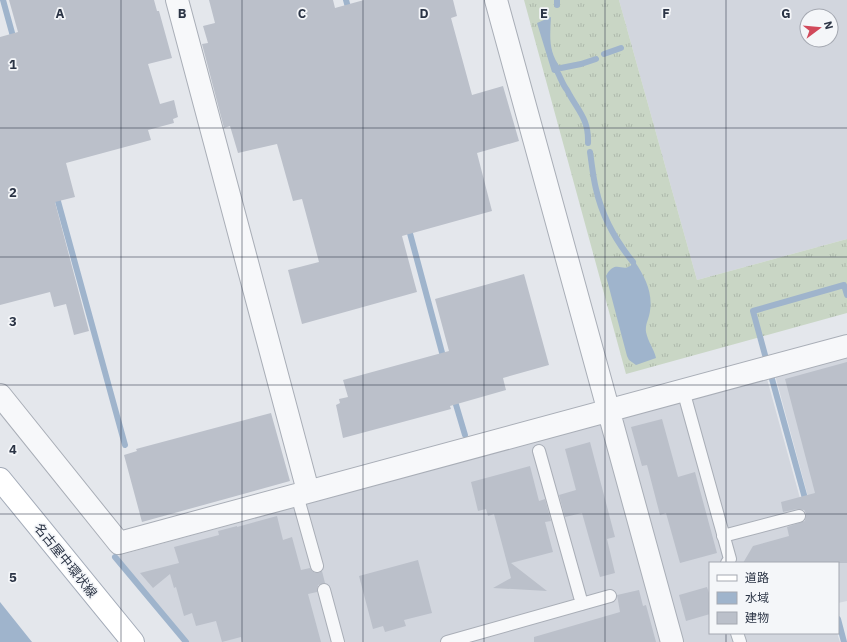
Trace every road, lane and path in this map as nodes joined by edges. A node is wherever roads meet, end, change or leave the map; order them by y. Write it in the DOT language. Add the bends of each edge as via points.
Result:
graph roads {
  1 [pos="177,0"];
  2 [pos="496,0"];
  3 [pos="847,346"];
  4 [pos="683,390"];
  5 [pos="0,395"];
  6 [pos="608,410"];
  7 [pos="539,452"];
  8 [pos="0,479"];
  9 [pos="302,493"];
  10 [pos="799,516"];
  11 [pos="723,536"];
  12 [pos="728,562"];
  13 [pos="317,566"];
  14 [pos="324,590"];
  15 [pos="610,596"];
  16 [pos="582,604"];
  17 [pos="133,642"];
  18 [pos="338,642"];
  19 [pos="447,642"];
  20 [pos="672,642"];
  1 -- 9 [label="street"];
  2 -- 6 [label="street"];
  3 -- 4 [label="street"];
  4 -- 6 [label="street"];
  4 -- 11 [label="lane"];
  5 -- 9 [label="street" via="118,543"];
  6 -- 9 [label="street"];
  6 -- 20 [label="street"];
  7 -- 16 [label="lane"];
  8 -- 17 [label="main road, 名古屋中環状線"];
  9 -- 13 [label="lane"];
  10 -- 11 [label="lane"];
  11 -- 12 [label="lane" via="730,559"];
  14 -- 18 [label="lane"];
  15 -- 16 [label="lane"];
  16 -- 19 [label="lane"];
}
